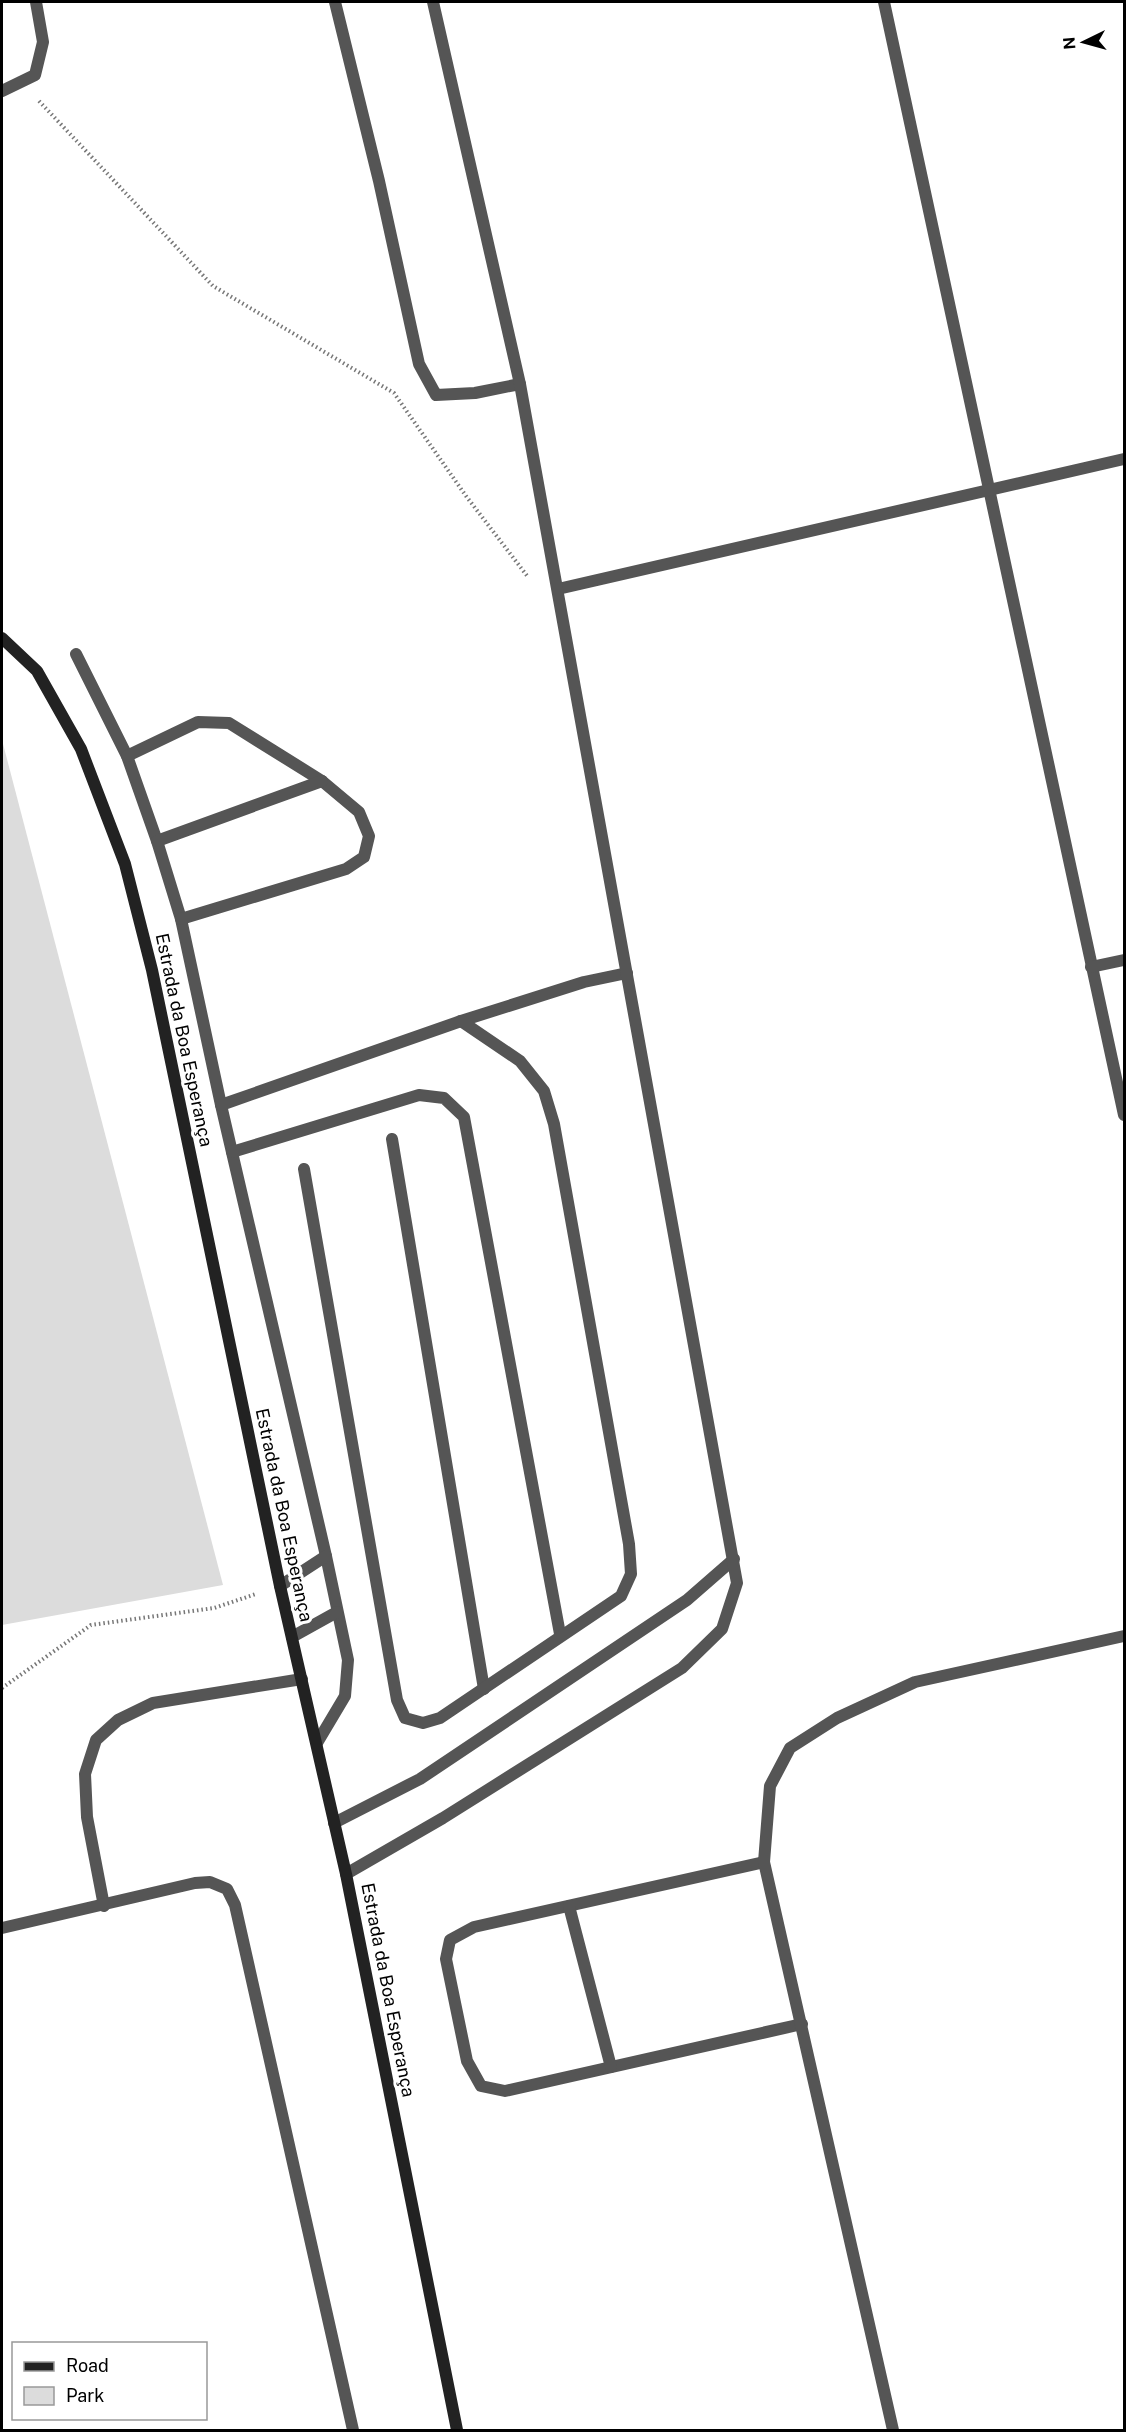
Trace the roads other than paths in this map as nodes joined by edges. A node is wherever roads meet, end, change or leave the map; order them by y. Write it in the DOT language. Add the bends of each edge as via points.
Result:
graph roads {
  1 [pos="36,2"];
  2 [pos="335,2"];
  3 [pos="433,2"];
  4 [pos="884,2"];
  5 [pos="2,91"];
  6 [pos="520,384"];
  7 [pos="1125,459"];
  8 [pos="990,489"];
  9 [pos="558,589"];
  10 [pos="2,638"];
  11 [pos="76,654"];
  12 [pos="127,756"];
  13 [pos="322,781"];
  14 [pos="158,841"];
  15 [pos="181,919"];
  16 [pos="1125,960"];
  17 [pos="1091,967"];
  18 [pos="627,973"];
  19 [pos="461,1021"];
  20 [pos="221,1105"];
  21 [pos="1125,1115"];
  22 [pos="392,1139"];
  23 [pos="232,1152"];
  24 [pos="304,1169"];
  25 [pos="326,1556"];
  26 [pos="734,1559"];
  27 [pos="280,1586"];
  28 [pos="337,1612"];
  29 [pos="560,1634"];
  30 [pos="1125,1636"];
  31 [pos="292,1637"];
  32 [pos="302,1679"];
  33 [pos="484,1689"];
  34 [pos="317,1743"];
  35 [pos="334,1823"];
  36 [pos="764,1862"];
  37 [pos="346,1874"];
  38 [pos="104,1906"];
  39 [pos="569,1906"];
  40 [pos="2,1928"];
  41 [pos="802,2024"];
  42 [pos="611,2067"];
  43 [pos="353,2430"];
  44 [pos="457,2430"];
  45 [pos="893,2430"];
  1 -- 5 [label="lane" via="43,42 34,75"];
  2 -- 6 [label="lane" via="419,364 436,395 475,393"];
  3 -- 6 [label="lane"];
  4 -- 8 [label="lane"];
  6 -- 9 [label="lane"];
  7 -- 8 [label="lane"];
  8 -- 9 [label="lane"];
  8 -- 17 [label="lane"];
  9 -- 18 [label="lane"];
  10 -- 27 [label="main road, Estrada da Boa Esperança" via="37,671 81,749 125,864 152,970"];
  11 -- 12 [label="lane"];
  12 -- 13 [label="lane" via="198,722 229,723"];
  12 -- 14 [label="lane"];
  13 -- 14 [label="lane"];
  13 -- 15 [label="lane" via="359,812 369,836 364,856 346,869"];
  14 -- 15 [label="lane"];
  15 -- 20 [label="lane"];
  16 -- 17 [label="lane"];
  17 -- 21 [label="lane"];
  18 -- 19 [label="lane" via="584,982"];
  18 -- 26 [label="lane"];
  19 -- 20 [label="lane"];
  19 -- 29 [label="lane" via="520,1060 544,1091 554,1124 629,1544 631,1574 621,1596"];
  20 -- 23 [label="lane"];
  22 -- 33 [label="lane"];
  23 -- 25 [label="lane"];
  23 -- 29 [label="lane" via="419,1095 444,1098 464,1117"];
  24 -- 33 [label="lane" via="398,1700 405,1718 423,1723 440,1718"];
  25 -- 27 [label="lane"];
  25 -- 28 [label="lane"];
  26 -- 35 [label="lane" via="687,1600 420,1779"];
  26 -- 37 [label="lane" via="737,1583 722,1629 682,1668"];
  27 -- 31 [label="main road, Estrada da Boa Esperança"];
  28 -- 31 [label="lane"];
  28 -- 34 [label="lane" via="348,1660 345,1696"];
  29 -- 33 [label="lane"];
  30 -- 36 [label="lane" via="915,1682 837,1718 790,1748 770,1786"];
  31 -- 32 [label="main road, Estrada da Boa Esperança"];
  32 -- 34 [label="main road, Estrada da Boa Esperança"];
  32 -- 38 [label="lane" via="153,1703 118,1720 96,1740 85,1773 87,1817"];
  34 -- 35 [label="main road, Estrada da Boa Esperança"];
  35 -- 37 [label="main road, Estrada da Boa Esperança"];
  36 -- 39 [label="lane"];
  36 -- 41 [label="lane"];
  37 -- 44 [label="main road, Estrada da Boa Esperança"];
  38 -- 40 [label="lane"];
  38 -- 43 [label="lane" via="195,1883 210,1882 227,1889 240,1928"];
  39 -- 42 [label="lane"];
  39 -- 42 [label="lane" via="474,1927 450,1940 446,1959 467,2061 481,2086 505,2091"];
  41 -- 42 [label="lane"];
  41 -- 45 [label="lane"];
}
